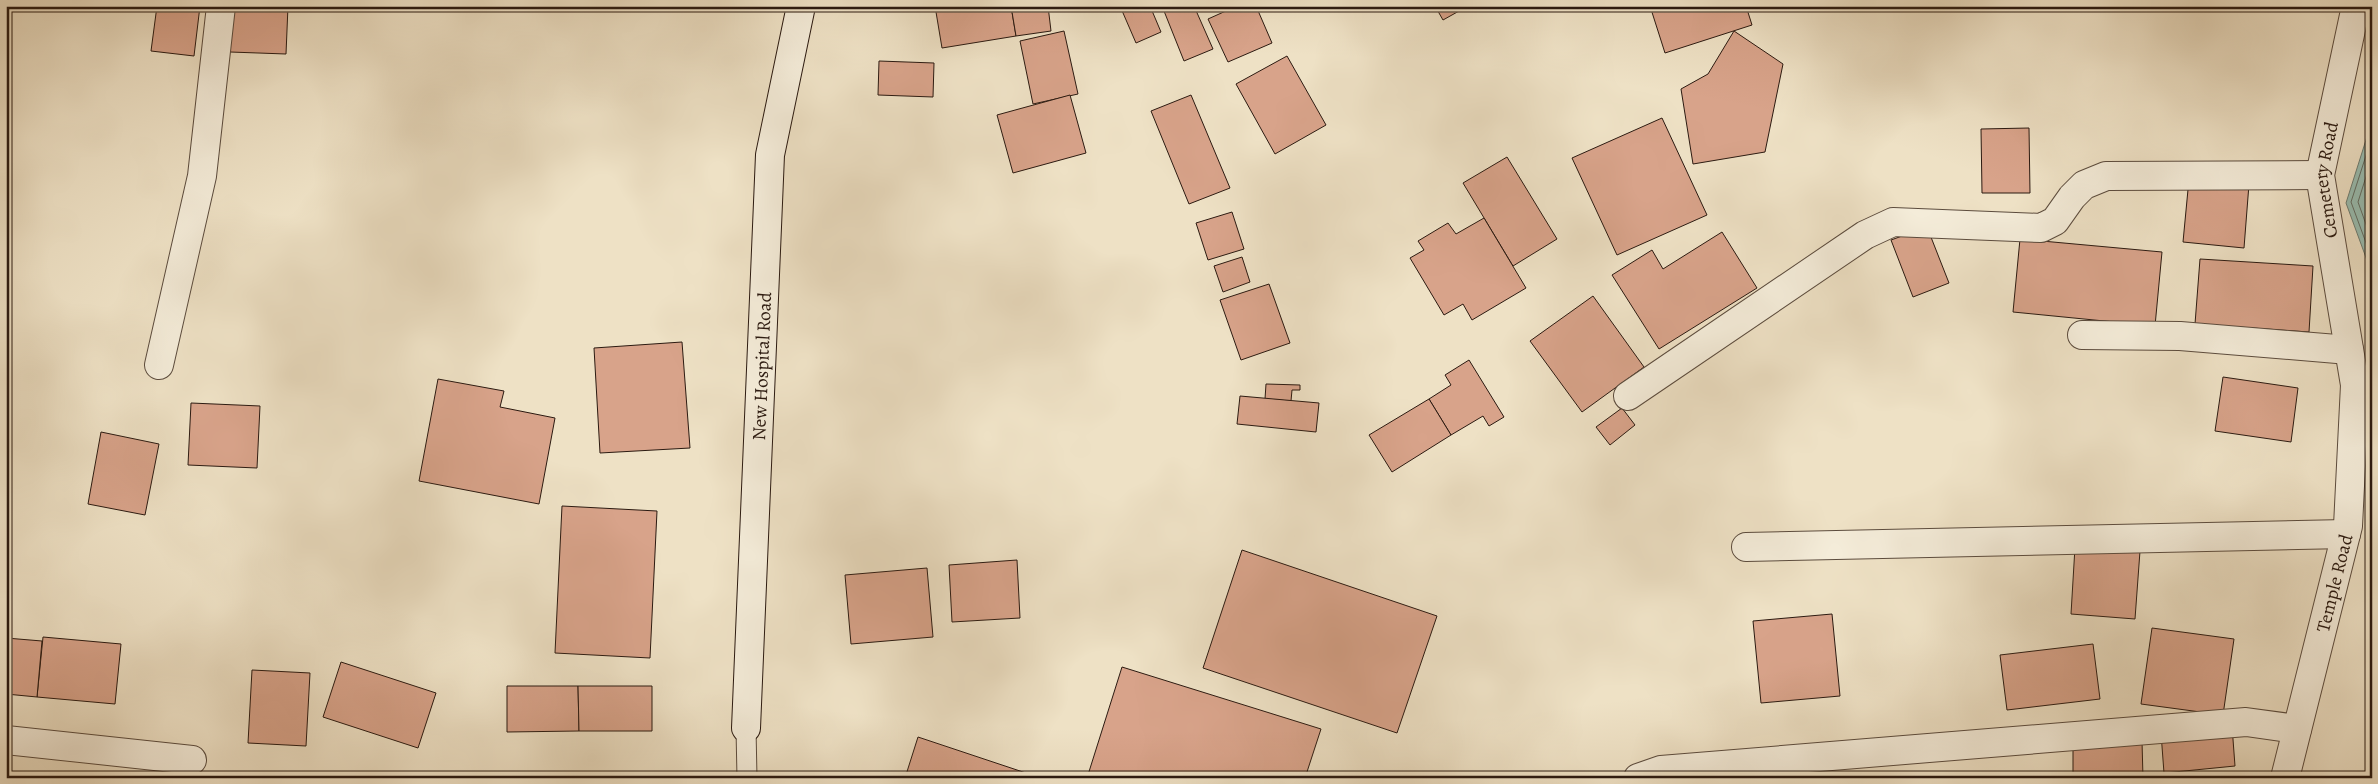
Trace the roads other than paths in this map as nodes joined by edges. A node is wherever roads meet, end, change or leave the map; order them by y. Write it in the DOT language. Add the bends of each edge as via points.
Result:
graph roads {
  1 [pos="221,6"];
  2 [pos="801,6"];
  3 [pos="2356,6"];
  4 [pos="2320,174"];
  5 [pos="2082,334"];
  6 [pos="2349,350"];
  7 [pos="160,365"];
  8 [pos="2364,389"];
  9 [pos="1628,396"];
  10 [pos="2346,534"];
  11 [pos="1746,547"];
  12 [pos="746,728"];
  13 [pos="2296,729"];
  14 [pos="6,740"];
  15 [pos="192,760"];
  16 [pos="747,778"];
  17 [pos="1638,778"];
  18 [pos="2285,778"];
  1 -- 7 [label="street" via="202,176"];
  2 -- 12 [label="street, New Hospital Road" via="770,155"];
  3 -- 4 [label="street, Cemetery Road"];
  4 -- 6 [label="street, Cemetery Road"];
  4 -- 9 [label="street" via="2106,176 2084,185 2055,221 2041,228 1893,222 1865,235"];
  5 -- 6 [label="street" via="2180,336"];
  6 -- 8 [label="street, Cemetery Road"];
  8 -- 10 [label="street, Temple Road"];
  10 -- 11 [label="street"];
  10 -- 13 [label="street, Temple Road"];
  12 -- 16 [label="lane"];
  13 -- 17 [label="street" via="2246,722 1661,770"];
  13 -- 18 [label="street, Temple Road"];
  14 -- 15 [label="street"];
}
